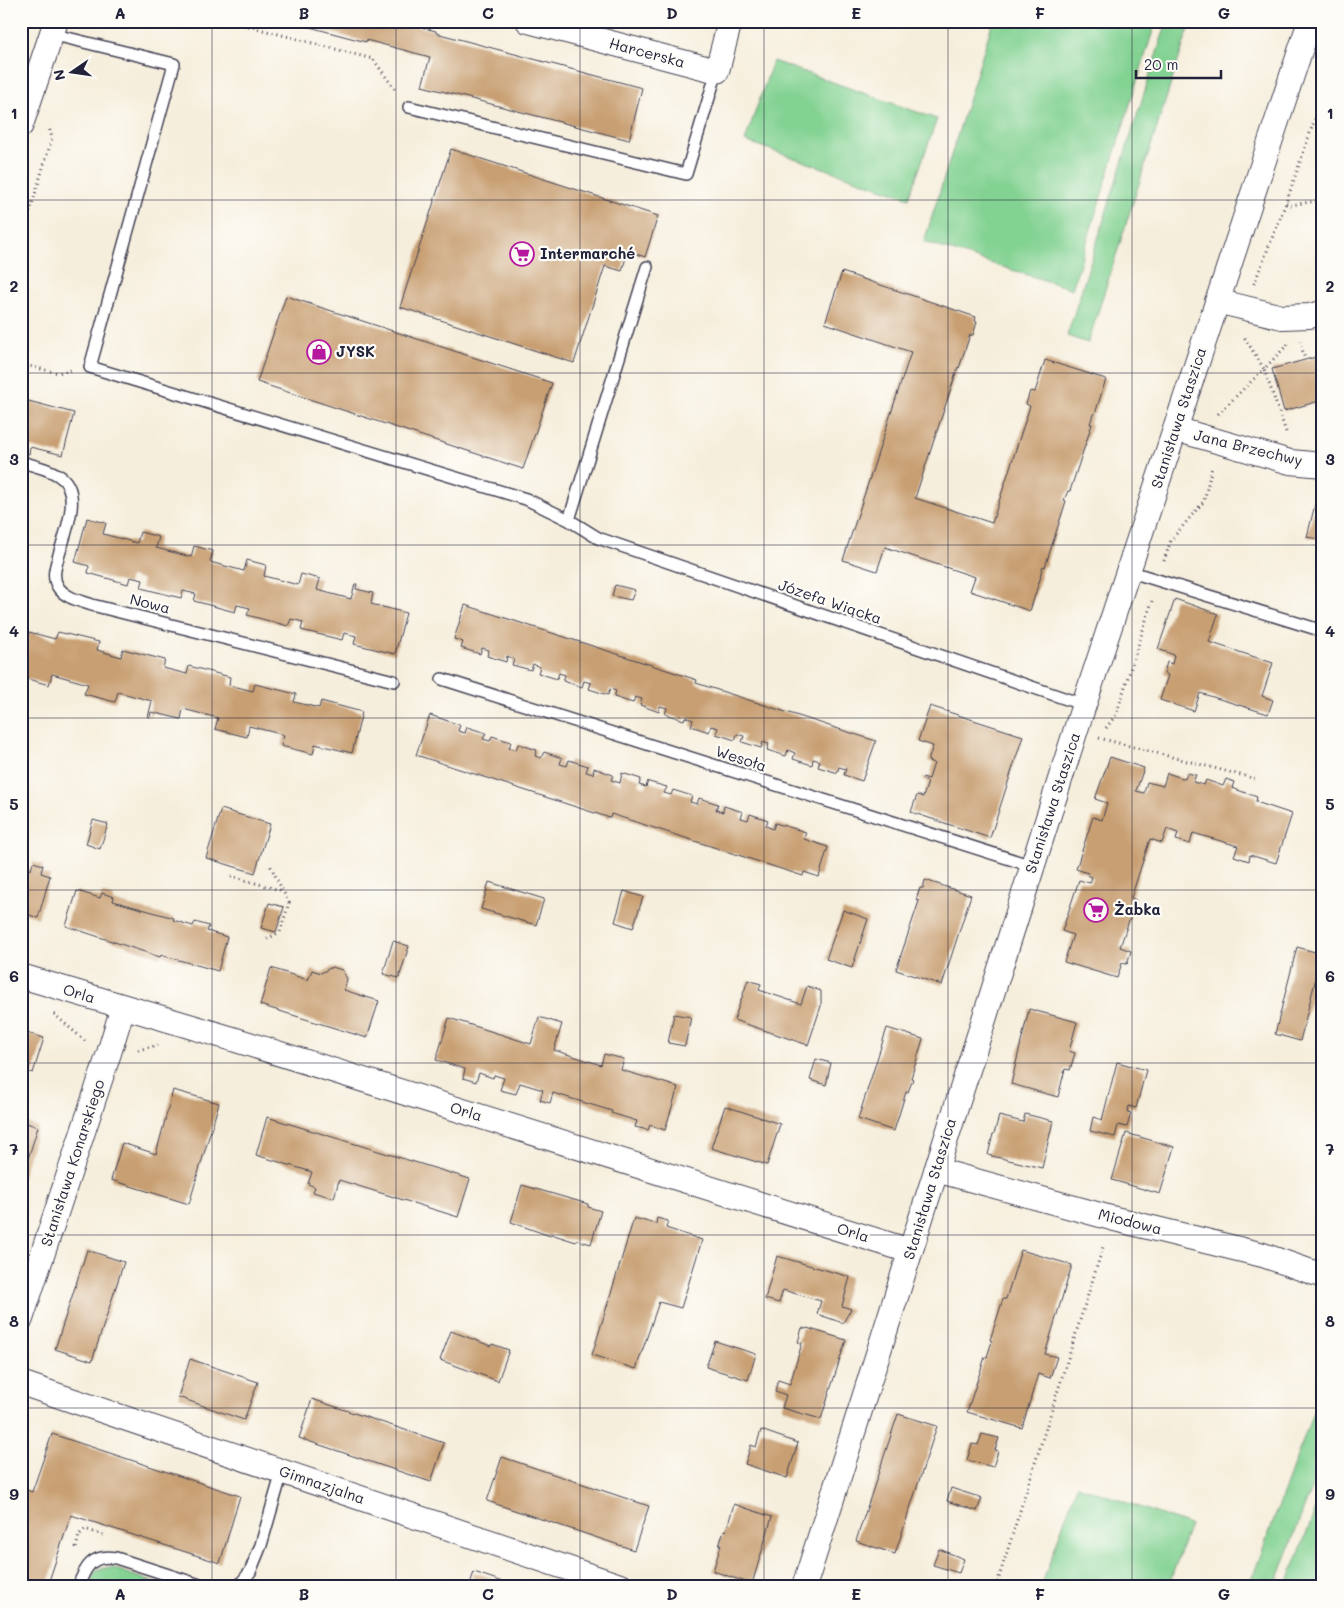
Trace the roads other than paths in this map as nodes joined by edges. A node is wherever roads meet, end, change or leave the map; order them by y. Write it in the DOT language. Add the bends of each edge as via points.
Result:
graph roads {
  1 [pos="528,21"];
  2 [pos="730,21"];
  3 [pos="1310,21"];
  4 [pos="53,28"];
  5 [pos="717,71"];
  6 [pos="409,107"];
  7 [pos="21,125"];
  8 [pos="646,267"];
  9 [pos="1217,300"];
  10 [pos="1323,313"];
  11 [pos="1175,429"];
  12 [pos="21,462"];
  13 [pos="1323,465"];
  14 [pos="568,520"];
  15 [pos="1128,571"];
  16 [pos="1323,630"];
  17 [pos="442,679"];
  18 [pos="394,681"];
  19 [pos="1084,705"];
  20 [pos="1032,866"];
  21 [pos="21,976"];
  22 [pos="123,1007"];
  23 [pos="936,1170"];
  24 [pos="910,1251"];
  25 [pos="1323,1276"];
  26 [pos="21,1319"];
  27 [pos="21,1384"];
  28 [pos="282,1472"];
  29 [pos="78,1587"];
  30 [pos="206,1587"];
  31 [pos="238,1587"];
  32 [pos="623,1587"];
  33 [pos="804,1587"];
  1 -- 5 [label="street, Harcerska"];
  2 -- 5 [label="street"];
  3 -- 9 [label="street, Stanisława Staszica"];
  4 -- 7 [label="street"];
  4 -- 14 [label="lane, Józefa Wiącka" via="174,64 90,368 526,499"];
  5 -- 6 [label="lane" via="686,174"];
  8 -- 14 [label="lane"];
  9 -- 10 [label="street" via="1282,317"];
  9 -- 11 [label="street, Stanisława Staszica"];
  11 -- 13 [label="street, Jana Brzechwy" via="1290,462"];
  11 -- 15 [label="street, Stanisława Staszica"];
  12 -- 18 [label="lane, Nowa" via="59,476 69,487 73,499 54,579 59,589 71,598"];
  14 -- 19 [label="lane, Józefa Wiącka" via="598,538"];
  15 -- 16 [label="lane"];
  15 -- 19 [label="street, Stanisława Staszica"];
  17 -- 20 [label="lane, Wesoła"];
  19 -- 20 [label="street, Stanisława Staszica"];
  20 -- 23 [label="street, Stanisława Staszica"];
  21 -- 22 [label="street, Orla"];
  22 -- 24 [label="street, Orla"];
  22 -- 26 [label="street, Stanisława Konarskiego"];
  23 -- 24 [label="street, Stanisława Staszica"];
  23 -- 25 [label="street, Miodowa" via="1263,1255"];
  24 -- 33 [label="street, Stanisława Staszica"];
  27 -- 28 [label="street, Gimnazjalna"];
  28 -- 31 [label="lane" via="250,1572"];
  28 -- 32 [label="street, Gimnazjalna"];
  29 -- 30 [label="lane" via="85,1569 107,1556"];
}
